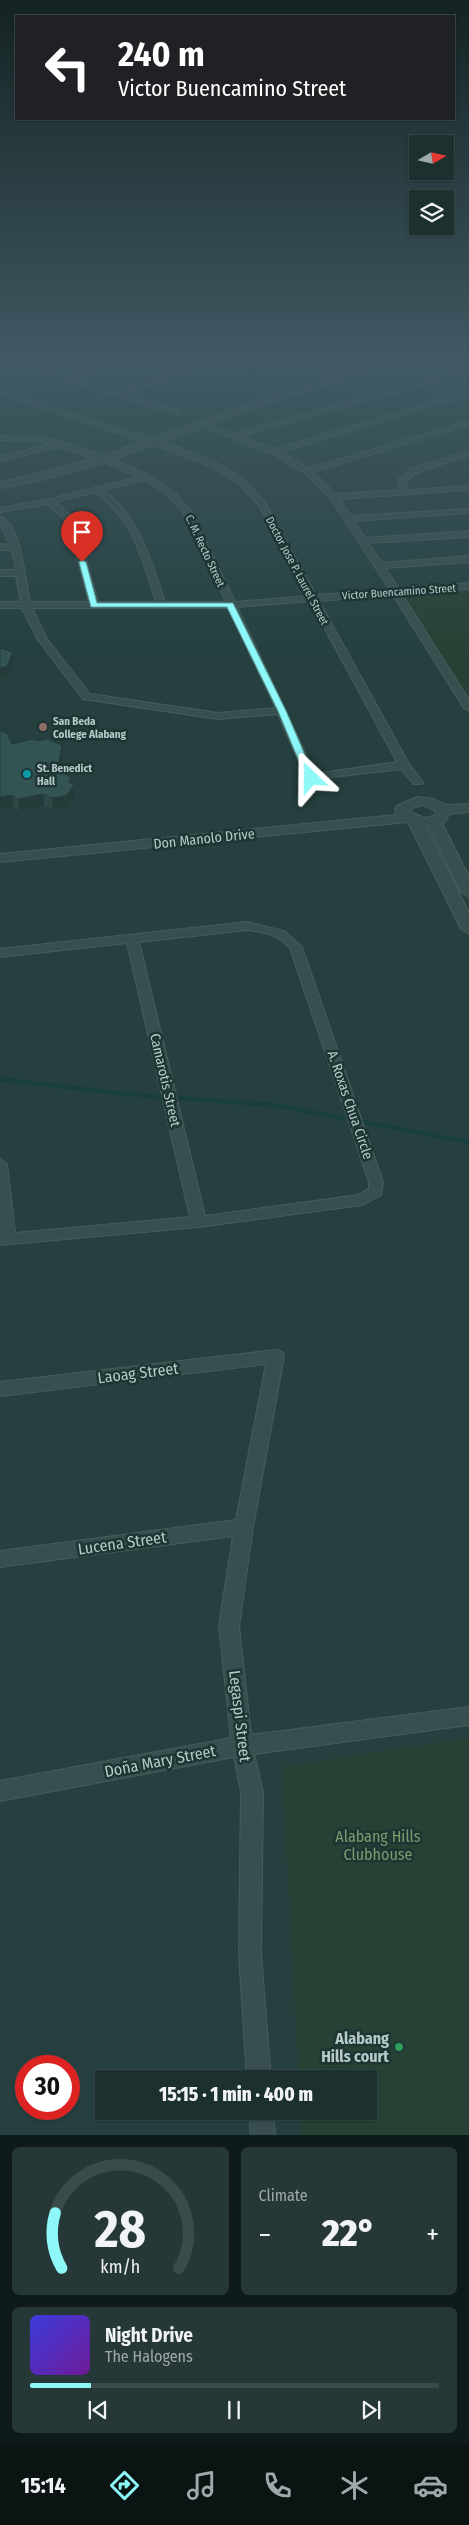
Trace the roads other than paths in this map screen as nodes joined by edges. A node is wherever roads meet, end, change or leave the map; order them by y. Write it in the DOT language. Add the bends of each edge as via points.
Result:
graph roads {
  1 [pos="97,457"];
  2 [pos="116,457"];
  3 [pos="194,457"];
  4 [pos="283,457"];
  5 [pos="356,457"];
  6 [pos="458,457"];
  7 [pos="107,460"];
  8 [pos="469,460"];
  9 [pos="308,471"];
  10 [pos="146,478"];
  11 [pos="0,485"];
  12 [pos="469,488"];
  13 [pos="99,490"];
  14 [pos="404,492"];
  15 [pos="334,497"];
  16 [pos="50,501"];
  17 [pos="0,510"];
  18 [pos="469,511"];
  19 [pos="0,518"];
  20 [pos="349,519"];
  21 [pos="469,534"];
  22 [pos="362,541"];
  23 [pos="0,547"];
  24 [pos="14,548"];
  25 [pos="469,559"];
  26 [pos="379,566"];
  27 [pos="0,573"];
  28 [pos="20,573"];
  29 [pos="469,586"];
  30 [pos="395,592"];
  31 [pos="312,598"];
  32 [pos="0,605"];
  33 [pos="94,605"];
  34 [pos="161,605"];
  35 [pos="230,605"];
  36 [pos="26,606"];
  37 [pos="458,688"];
  38 [pos="469,688"];
  39 [pos="469,708"];
  40 [pos="282,711"];
  41 [pos="404,765"];
  42 [pos="418,782"];
  43 [pos="469,808"];
  44 [pos="408,816"];
  45 [pos="439,816"];
  46 [pos="77,846"];
  47 [pos="0,848"];
  48 [pos="0,858"];
  49 [pos="469,892"];
  50 [pos="469,929"];
  51 [pos="132,939"];
  52 [pos="0,953"];
  53 [pos="0,1164"];
  54 [pos="199,1222"];
  55 [pos="4,1240"];
  56 [pos="276,1356"];
  57 [pos="0,1389"];
  58 [pos="244,1527"];
  59 [pos="0,1559"];
  60 [pos="469,1716"];
  61 [pos="242,1746"];
  62 [pos="0,1791"];
  63 [pos="258,2070"];
  64 [pos="262,2120"];
  65 [pos="263,2135"];
  1 -- 7 [label="street, C. M. Recto Street"];
  2 -- 7 [label="street"];
  3 -- 31 [label="street, Doctor Jose P. Laurel Street" via="240,480 261,503"];
  4 -- 9 [label="street"];
  5 -- 9 [label="street"];
  6 -- 8 [label="street"];
  6 -- 14 [label="street" via="406,476 402,480"];
  7 -- 10 [label="street, C. M. Recto Street"];
  7 -- 11 [label="street" via="51,476"];
  9 -- 15 [label="street"];
  10 -- 13 [label="street"];
  10 -- 35 [label="street, C. M. Recto Street" via="172,494 187,511"];
  12 -- 14 [label="street"];
  13 -- 16 [label="street"];
  13 -- 34 [label="street" via="120,506 136,528"];
  14 -- 15 [label="street"];
  15 -- 20 [label="street"];
  16 -- 17 [label="street"];
  16 -- 33 [label="street" via="65,514 73,527"];
  18 -- 20 [label="street"];
  19 -- 24 [label="street" via="11,530"];
  20 -- 22 [label="street"];
  21 -- 22 [label="street"];
  22 -- 26 [label="street"];
  23 -- 24 [label="street"];
  24 -- 28 [label="street"];
  25 -- 26 [label="street"];
  26 -- 30 [label="street"];
  27 -- 28 [label="street"];
  28 -- 36 [label="street"];
  29 -- 30 [label="street, Victor Buencamino Street"];
  30 -- 31 [label="street, Victor Buencamino Street"];
  30 -- 37 [label="street"];
  31 -- 35 [label="street, Victor Buencamino Street"];
  31 -- 41 [label="street, Doctor Jose P. Laurel Street"];
  32 -- 36 [label="street, Victor Buencamino Street"];
  33 -- 34 [label="street, Victor Buencamino Street"];
  33 -- 36 [label="street, Victor Buencamino Street"];
  34 -- 35 [label="street, Victor Buencamino Street"];
  35 -- 40 [label="street, C. M. Recto Street"];
  36 -- 40 [label="street" via="34,626 87,697 218,716"];
  37 -- 38 [label="street"];
  37 -- 39 [label="street"];
  40 -- 41 [label="street, C. M. Recto Street" via="311,778"];
  41 -- 42 [label="street, Doctor Jose P. Laurel Street"];
  43 -- 45 [label="street"];
  44 -- 45 [label="street"];
  44 -- 45 [label="street" via="407,804 428,801 438,805"];
  44 -- 46 [label="street, Don Manolo Drive"];
  44 -- 50 [label="street"];
  45 -- 49 [label="street"];
  46 -- 47 [label="street, Don Manolo Drive"];
  46 -- 48 [label="street, Don Manolo Drive"];
  51 -- 52 [label="street, A. Roxas Chua Circle"];
  51 -- 54 [label="street, Camarotis Street"];
  51 -- 54 [label="street, A. Roxas Chua Circle" via="247,926 266,928 289,938 296,947 376,1182 376,1191 362,1200"];
  53 -- 55 [label="street"];
  54 -- 55 [label="street, A. Roxas Chua Circle"];
  56 -- 57 [label="street, Laoag Street"];
  56 -- 58 [label="street, Legaspi Street"];
  58 -- 59 [label="street, Lucena Street"];
  58 -- 61 [label="street, Legaspi Street" via="229,1626"];
  60 -- 61 [label="street, Doña Mary Street"];
  61 -- 62 [label="street, Doña Mary Street"];
  61 -- 63 [label="street, Legaspi Street" via="252,1792 250,1954"];
  64 -- 65 [label="street"];
}
